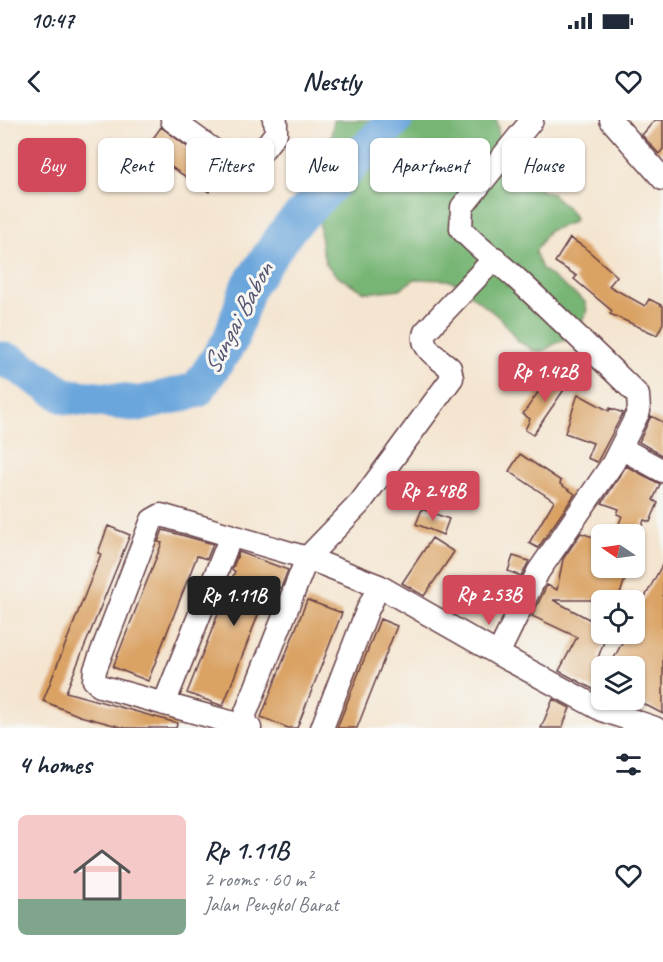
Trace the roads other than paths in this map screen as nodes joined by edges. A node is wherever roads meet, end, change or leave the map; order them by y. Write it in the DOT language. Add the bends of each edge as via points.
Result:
graph roads {
  1 [pos="172,120"];
  2 [pos="274,120"];
  3 [pos="532,120"];
  4 [pos="611,120"];
  5 [pos="663,179"];
  6 [pos="495,258"];
  7 [pos="621,448"];
  8 [pos="663,471"];
  9 [pos="231,536"];
  10 [pos="307,558"];
  11 [pos="379,586"];
  12 [pos="498,654"];
  13 [pos="164,704"];
  14 [pos="246,726"];
  15 [pos="322,728"];
  16 [pos="655,728"];
  1 -- 2 [label="street" via="230,162 244,167 255,160 276,133"];
  3 -- 6 [label="street" via="462,207 461,229"];
  4 -- 5 [label="street"];
  6 -- 7 [label="street" via="638,395 639,411"];
  6 -- 10 [label="street" via="422,339 450,368 452,378 360,503"];
  7 -- 8 [label="street"];
  7 -- 12 [label="street" via="538,572"];
  9 -- 10 [label="street"];
  9 -- 13 [label="street"];
  9 -- 13 [label="street" via="161,515 152,520 94,670 94,680 100,686"];
  10 -- 11 [label="street"];
  10 -- 14 [label="street"];
  11 -- 12 [label="street"];
  11 -- 15 [label="street"];
  12 -- 16 [label="street" via="602,710"];
  13 -- 14 [label="street"];
}
